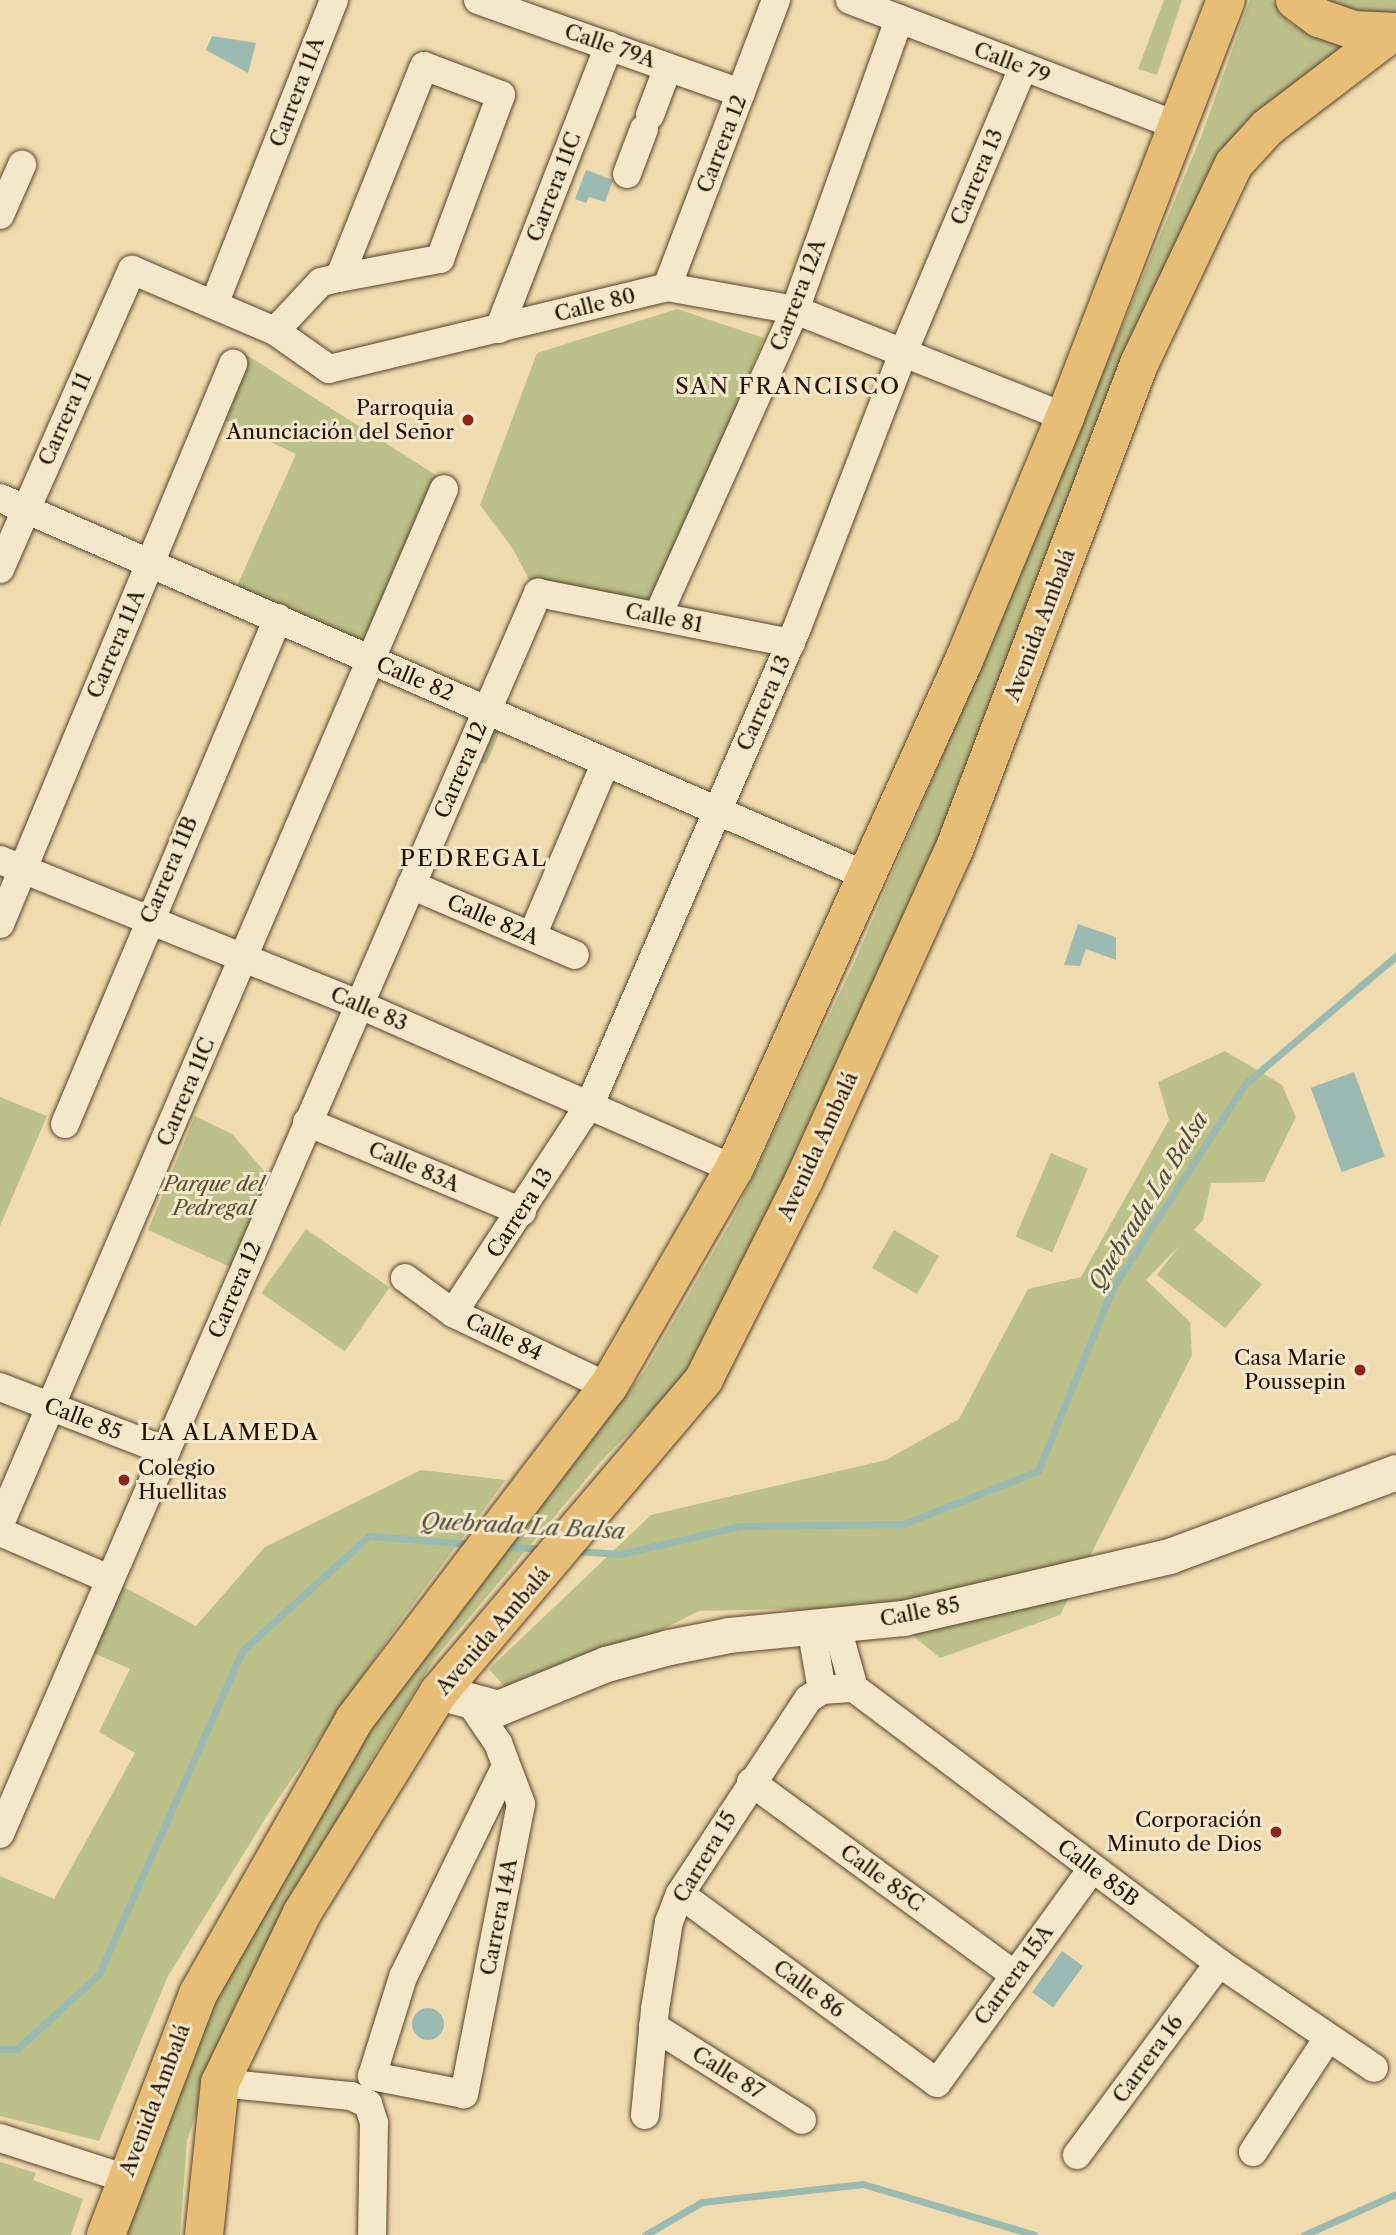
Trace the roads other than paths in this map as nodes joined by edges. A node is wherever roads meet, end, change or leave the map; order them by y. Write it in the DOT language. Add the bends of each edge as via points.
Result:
graph roads {
  1 [pos="334,0"];
  2 [pos="478,0"];
  3 [pos="776,0"];
  4 [pos="850,0"];
  5 [pos="1226,0"];
  6 [pos="1295,0"];
  7 [pos="899,19"];
  8 [pos="1393,33"];
  9 [pos="609,46"];
  10 [pos="668,66"];
  11 [pos="1023,67"];
  12 [pos="741,93"];
  13 [pos="1175,125"];
  14 [pos="22,165"];
  15 [pos="627,174"];
  16 [pos="0,214"];
  17 [pos="132,270"];
  18 [pos="339,278"];
  19 [pos="667,287"];
  20 [pos="215,302"];
  21 [pos="795,310"];
  22 [pos="499,329"];
  23 [pos="275,331"];
  24 [pos="903,353"];
  25 [pos="233,364"];
  26 [pos="1065,417"];
  27 [pos="444,489"];
  28 [pos="13,503"];
  29 [pos="150,563"];
  30 [pos="0,569"];
  31 [pos="538,593"];
  32 [pos="663,604"];
  33 [pos="278,618"];
  34 [pos="791,643"];
  35 [pos="371,659"];
  36 [pos="487,710"];
  37 [pos="606,762"];
  38 [pos="716,810"];
  39 [pos="11,864"];
  40 [pos="869,877"];
  41 [pos="411,885"];
  42 [pos="148,919"];
  43 [pos="0,924"];
  44 [pos="532,936"];
  45 [pos="575,955"];
  46 [pos="245,956"];
  47 [pos="358,1004"];
  48 [pos="590,1104"];
  49 [pos="307,1122"];
  50 [pos="65,1124"];
  51 [pos="734,1169"];
  52 [pos="522,1212"];
  53 [pos="405,1278"];
  54 [pos="453,1313"];
  55 [pos="0,1387"];
  56 [pos="608,1387"];
  57 [pos="50,1406"];
  58 [pos="166,1451"];
  59 [pos="1396,1472"];
  60 [pos="0,1524"];
  61 [pos="0,1532"];
  62 [pos="109,1579"];
  63 [pos="823,1626"];
  64 [pos="853,1688"];
  65 [pos="822,1690"];
  66 [pos="454,1697"];
  67 [pos="502,1754"];
  68 [pos="751,1782"];
  69 [pos="0,1833"];
  70 [pos="1092,1869"];
  71 [pos="680,1894"];
  72 [pos="1219,1963"];
  73 [pos="1013,1974"];
  74 [pos="653,2026"];
  75 [pos="1328,2038"];
  76 [pos="1374,2068"];
  77 [pos="220,2083"];
  78 [pos="937,2083"];
  79 [pos="645,2115"];
  80 [pos="802,2120"];
  81 [pos="0,2138"];
  82 [pos="1253,2152"];
  83 [pos="1077,2155"];
  84 [pos="124,2178"];
  85 [pos="106,2235"];
  86 [pos="204,2235"];
  87 [pos="372,2235"];
  1 -- 20 [label="street, Carrera 11A"];
  2 -- 9 [label="street, Calle 79A"];
  3 -- 12 [label="street, Carrera 12"];
  4 -- 7 [label="street, Calle 79"];
  5 -- 13 [label="main road, Avenida Ambalá"];
  6 -- 8 [label="main road" via="1319,18 1353,30"];
  7 -- 11 [label="street, Calle 79"];
  7 -- 21 [label="street, Carrera 12A"];
  8 -- 66 [label="main road, Avenida Ambalá" via="1268,127 1234,164 1139,364 954,850 804,1180 705,1379 510,1609"];
  9 -- 10 [label="street, Calle 79A"];
  9 -- 22 [label="street, Carrera 11C"];
  10 -- 12 [label="street, Calle 79A"];
  10 -- 15 [label="street"];
  11 -- 13 [label="street, Calle 79"];
  11 -- 24 [label="street, Carrera 13"];
  12 -- 19 [label="street, Carrera 12"];
  13 -- 26 [label="main road, Avenida Ambalá"];
  14 -- 16 [label="street"];
  17 -- 20 [label="street, Calle 80"];
  17 -- 28 [label="street, Carrera 11"];
  18 -- 18 [label="street" via="440,259 501,95 424,66"];
  18 -- 23 [label="street" via="321,282"];
  19 -- 21 [label="street, Calle 80"];
  19 -- 22 [label="street, Calle 80"];
  20 -- 23 [label="street, Calle 80"];
  21 -- 24 [label="street, Calle 80"];
  21 -- 32 [label="street, Carrera 12A"];
  22 -- 23 [label="street, Calle 80" via="329,369"];
  24 -- 26 [label="street, Calle 80"];
  24 -- 34 [label="street, Carrera 13"];
  25 -- 29 [label="street, Carrera 11A"];
  26 -- 40 [label="main road, Avenida Ambalá"];
  27 -- 35 [label="street, Carrera 11C"];
  28 -- 29 [label="street, Calle 82"];
  28 -- 30 [label="street, Carrera 11"];
  29 -- 33 [label="street, Calle 82"];
  29 -- 39 [label="street, Carrera 11A"];
  31 -- 34 [label="street, Calle 81"];
  31 -- 36 [label="street, Carrera 12"];
  33 -- 35 [label="street, Calle 82"];
  33 -- 42 [label="street, Carrera 11B"];
  34 -- 38 [label="street, Carrera 13"];
  35 -- 36 [label="street, Calle 82"];
  35 -- 46 [label="street, Carrera 11C"];
  36 -- 37 [label="street, Calle 82"];
  36 -- 41 [label="street, Carrera 12"];
  37 -- 38 [label="street, Calle 82"];
  37 -- 44 [label="street"];
  38 -- 40 [label="street, Calle 82"];
  38 -- 48 [label="street, Carrera 13"];
  39 -- 42 [label="street, Calle 83"];
  39 -- 43 [label="street, Carrera 11A"];
  40 -- 51 [label="main road, Avenida Ambalá"];
  41 -- 44 [label="street, Calle 82A"];
  41 -- 47 [label="street, Carrera 12"];
  42 -- 46 [label="street, Calle 83"];
  42 -- 50 [label="street, Carrera 11B"];
  44 -- 45 [label="street, Calle 82A"];
  46 -- 47 [label="street, Calle 83"];
  46 -- 57 [label="street, Carrera 11C"];
  47 -- 48 [label="street, Calle 83"];
  47 -- 49 [label="street, Carrera 12"];
  48 -- 51 [label="street, Calle 83"];
  48 -- 52 [label="street, Carrera 13"];
  49 -- 52 [label="street, Calle 83A"];
  49 -- 58 [label="street, Carrera 12"];
  51 -- 56 [label="main road, Avenida Ambalá"];
  52 -- 54 [label="street, Carrera 13"];
  53 -- 54 [label="street, Calle 84"];
  54 -- 56 [label="street, Calle 84"];
  55 -- 57 [label="street, Calle 85"];
  56 -- 84 [label="main road, Avenida Ambalá" via="354,1720 198,1994"];
  57 -- 58 [label="street, Calle 85"];
  57 -- 60 [label="street, Carrera 11C"];
  58 -- 62 [label="street, Carrera 12"];
  59 -- 63 [label="street, Calle 85" via="1169,1556 903,1618"];
  61 -- 62 [label="street"];
  62 -- 69 [label="street, Carrera 12"];
  63 -- 64 [label="street"];
  63 -- 65 [label="street"];
  63 -- 66 [label="street, Calle 85" via="729,1635 669,1647 606,1664 498,1708"];
  64 -- 65 [label="street"];
  64 -- 70 [label="street, Calle 85B"];
  65 -- 68 [label="street, Carrera 15" via="808,1699"];
  66 -- 67 [label="street, Carrera 14A"];
  66 -- 77 [label="main road, Avenida Ambalá" via="302,1913"];
  67 -- 67 [label="street, Carrera 14A" via="521,1804 464,2094 372,2076 403,1976"];
  68 -- 71 [label="street, Carrera 15"];
  68 -- 73 [label="street, Calle 85C"];
  70 -- 72 [label="street, Calle 85B"];
  70 -- 73 [label="street, Carrera 15A"];
  71 -- 74 [label="street, Carrera 15" via="669,1922"];
  71 -- 78 [label="street, Calle 86"];
  72 -- 75 [label="street, Calle 85B"];
  72 -- 83 [label="street, Carrera 16"];
  73 -- 78 [label="street, Carrera 15A"];
  74 -- 79 [label="street, Carrera 15"];
  74 -- 80 [label="street, Calle 87"];
  75 -- 76 [label="street, Calle 85B"];
  75 -- 82 [label="street"];
  77 -- 86 [label="main road, Avenida Ambalá"];
  77 -- 87 [label="street" via="351,2096 368,2104 374,2123"];
  81 -- 84 [label="street"];
  84 -- 85 [label="main road, Avenida Ambalá"];
}
